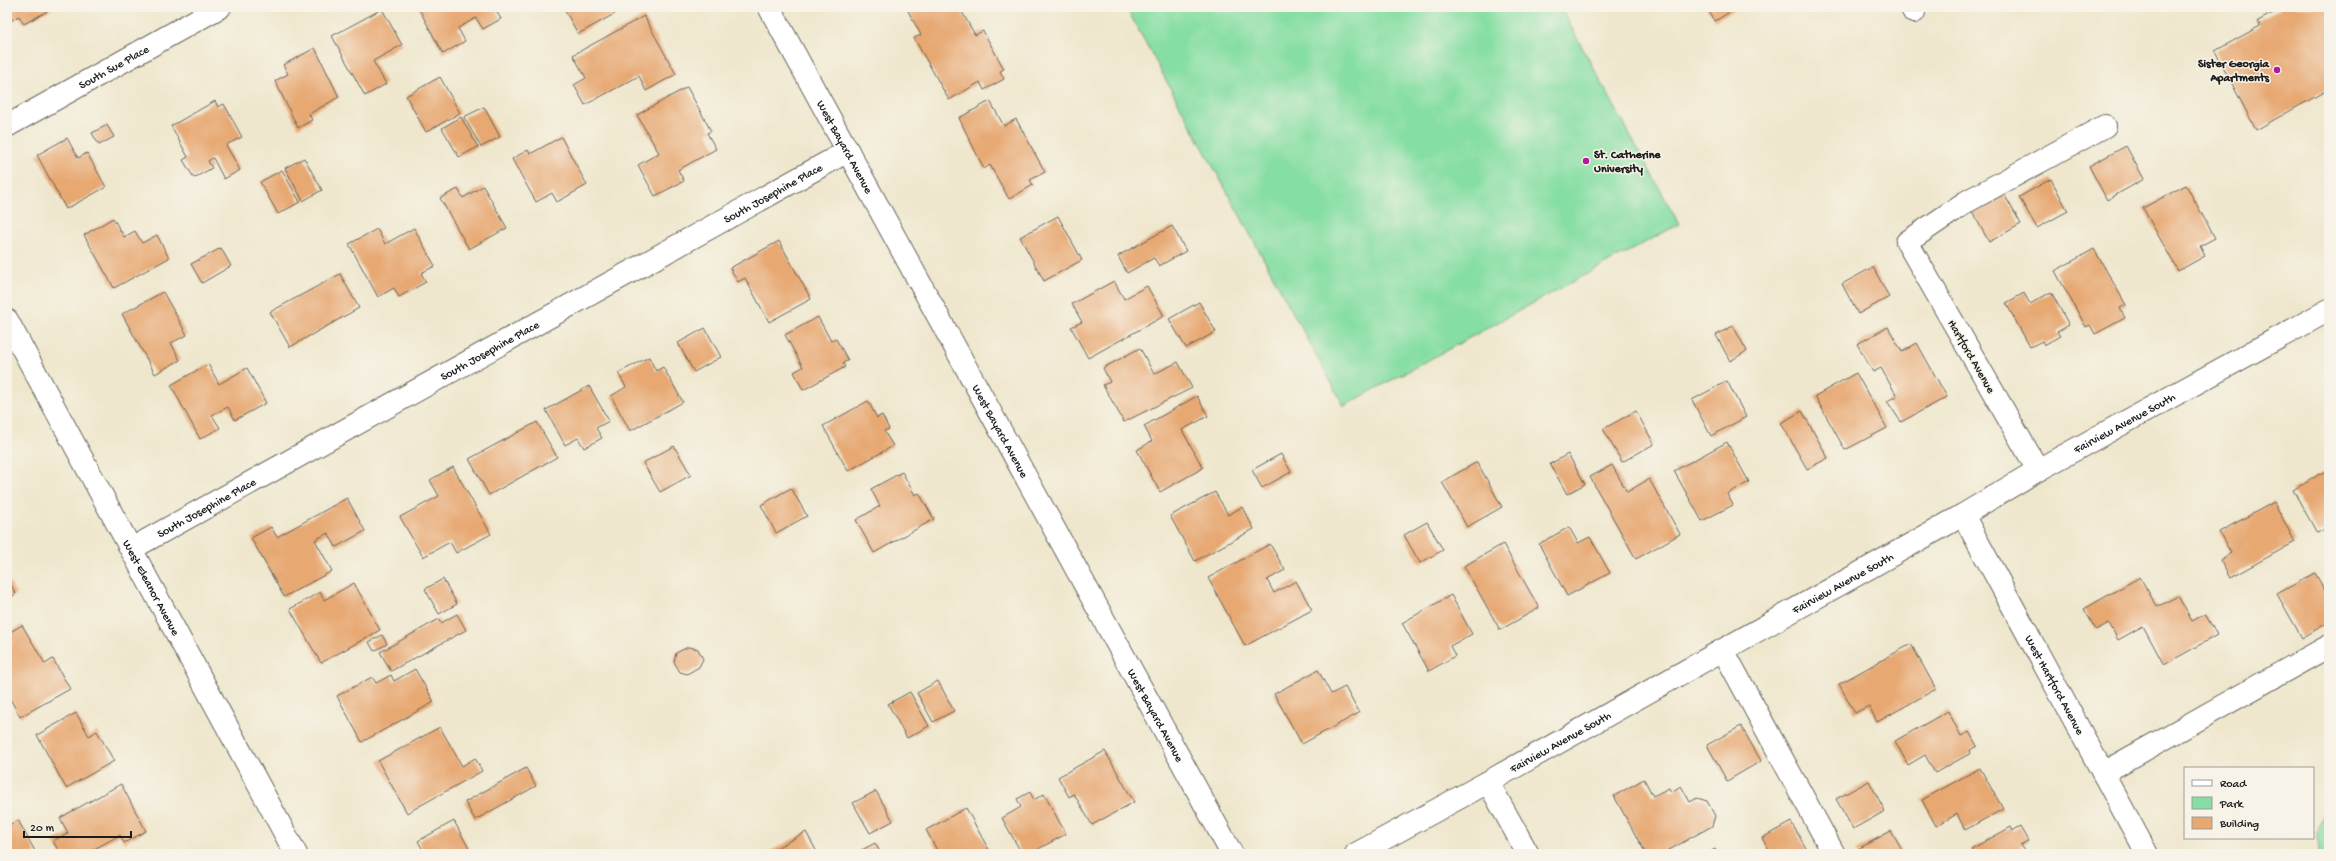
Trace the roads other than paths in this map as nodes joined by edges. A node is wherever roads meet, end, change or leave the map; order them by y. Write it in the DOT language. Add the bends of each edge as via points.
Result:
graph roads {
  1 [pos="220,7"];
  2 [pos="769,7"];
  3 [pos="7,126"];
  4 [pos="2105,126"];
  5 [pos="848,151"];
  6 [pos="2329,310"];
  7 [pos="7,320"];
  8 [pos="2038,470"];
  9 [pos="1963,515"];
  10 [pos="131,549"];
  11 [pos="2329,646"];
  12 [pos="1722,650"];
  13 [pos="2103,773"];
  14 [pos="1488,782"];
  15 [pos="296,854"];
  16 [pos="1232,854"];
  17 [pos="1356,854"];
  18 [pos="1528,854"];
  19 [pos="1834,854"];
  20 [pos="2148,854"];
  1 -- 3 [label="street, South Sue Place"];
  2 -- 5 [label="street, West Bayard Avenue"];
  4 -- 8 [label="street, Hartford Avenue" via="1966,202 1907,242"];
  5 -- 10 [label="street, South Josephine Place"];
  5 -- 16 [label="street, West Bayard Avenue"];
  6 -- 8 [label="street, Fairview Avenue South"];
  7 -- 10 [label="street, West Eleanor Avenue"];
  8 -- 9 [label="street, Fairview Avenue South"];
  9 -- 12 [label="street, Fairview Avenue South"];
  9 -- 13 [label="street, West Hartford Avenue"];
  10 -- 15 [label="street, West Eleanor Avenue"];
  11 -- 13 [label="street"];
  12 -- 14 [label="street, Fairview Avenue South"];
  12 -- 19 [label="street"];
  13 -- 20 [label="street, West Hartford Avenue"];
  14 -- 17 [label="street, Fairview Avenue South"];
  14 -- 18 [label="street"];
}
